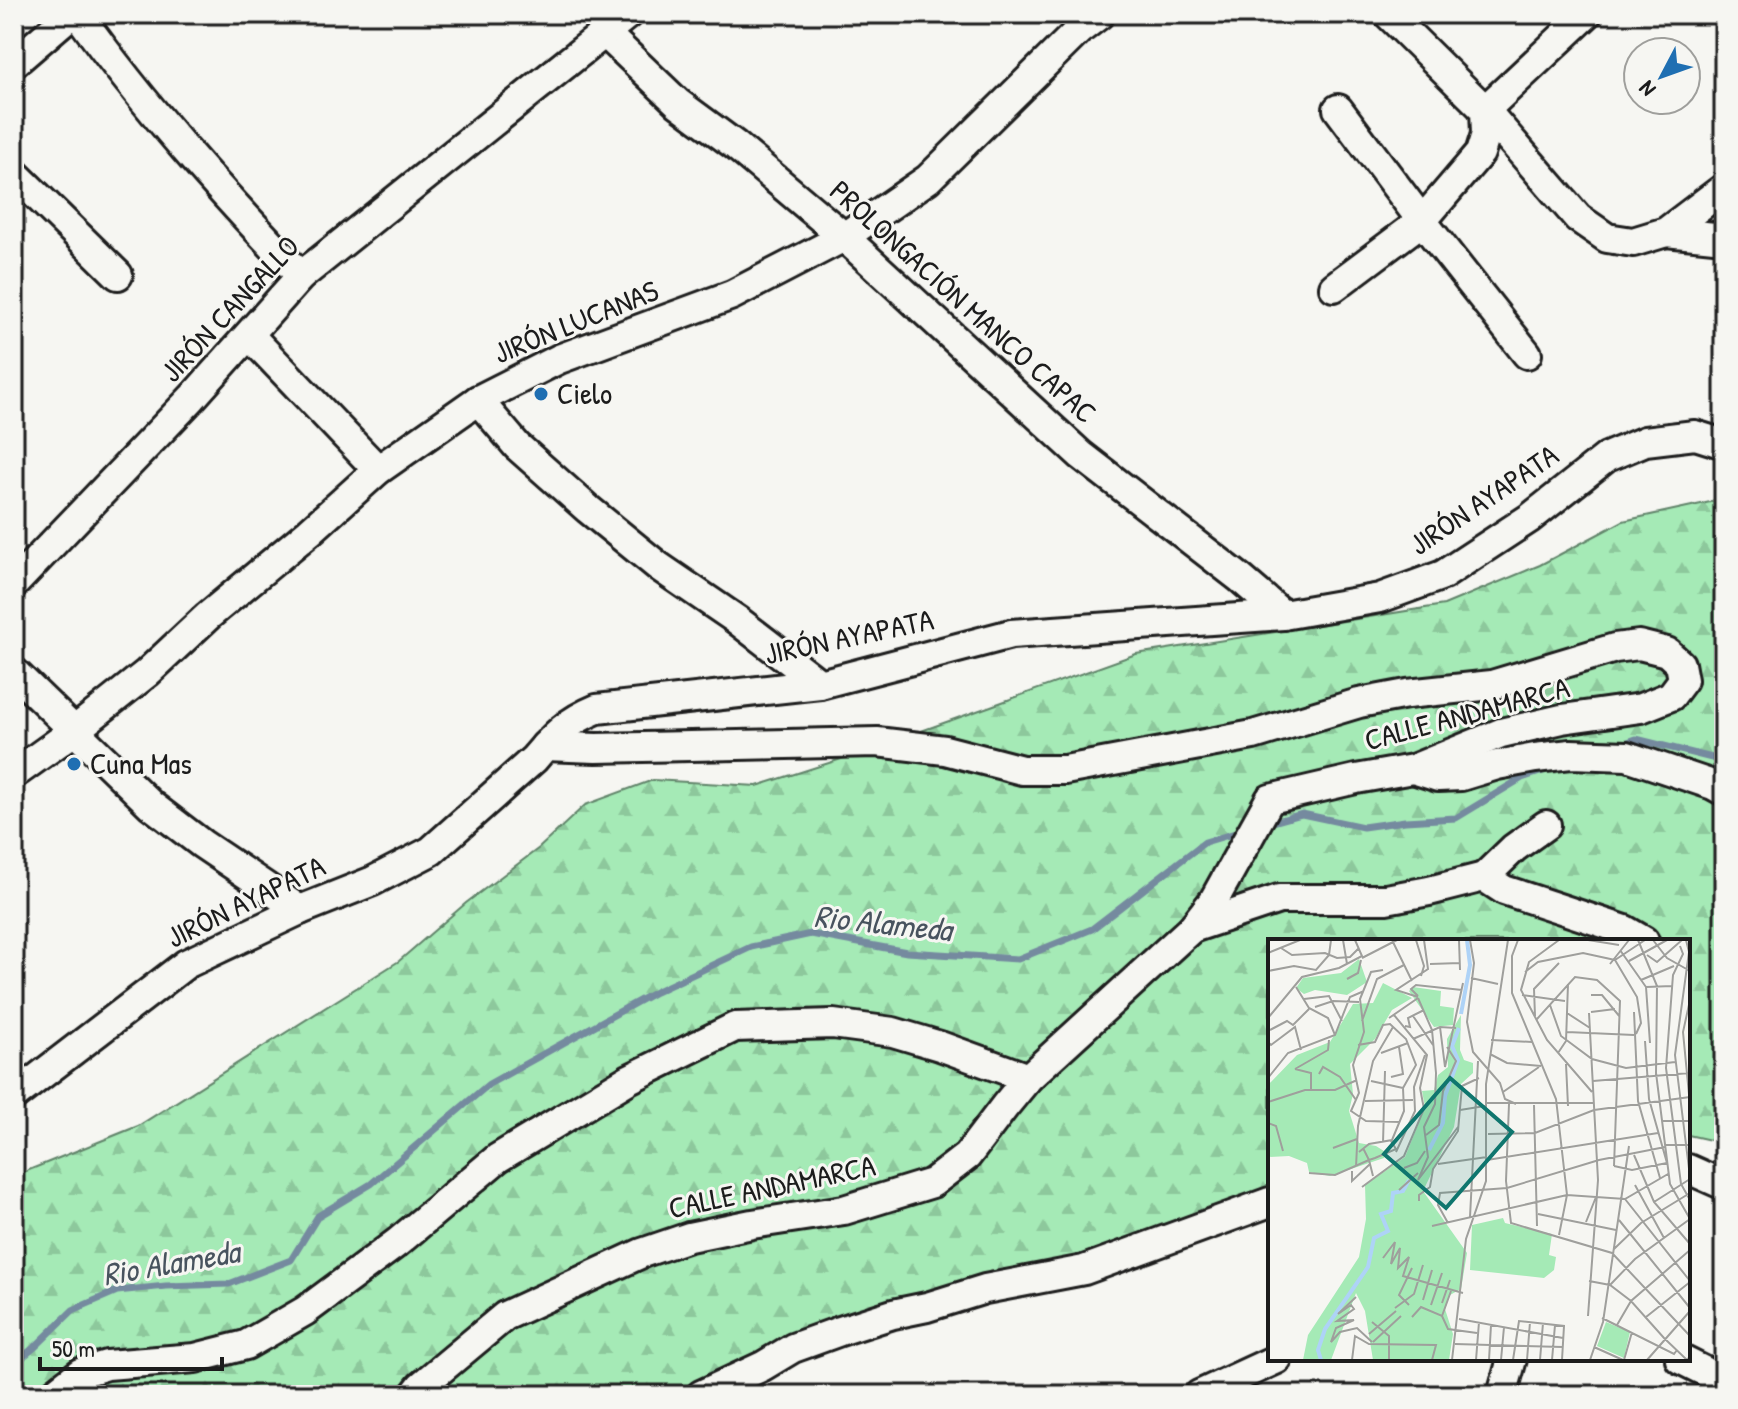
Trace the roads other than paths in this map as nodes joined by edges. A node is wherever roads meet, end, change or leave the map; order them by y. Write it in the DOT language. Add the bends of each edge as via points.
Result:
graph roads {
  1 [pos="71,14"];
  2 [pos="78,14"];
  3 [pos="628,14"];
  4 [pos="1100,14"];
  5 [pos="1388,14"];
  6 [pos="1587,14"];
  7 [pos="605,33"];
  8 [pos="14,63"];
  9 [pos="1338,109"];
  10 [pos="1485,110"];
  11 [pos="14,173"];
  12 [pos="1724,188"];
  13 [pos="1422,221"];
  14 [pos="1666,232"];
  15 [pos="844,237"];
  16 [pos="1724,238"];
  17 [pos="118,275"];
  18 [pos="301,276"];
  19 [pos="1334,287"];
  20 [pos="249,335"];
  21 [pos="1527,354"];
  22 [pos="478,400"];
  23 [pos="1724,444"];
  24 [pos="378,470"];
  25 [pos="14,584"];
  26 [pos="1283,615"];
  27 [pos="14,672"];
  28 [pos="820,684"];
  29 [pos="74,731"];
  30 [pos="545,746"];
  31 [pos="1413,769"];
  32 [pos="14,774"];
  33 [pos="1724,791"];
  34 [pos="1546,825"];
  35 [pos="1484,877"];
  36 [pos="300,910"];
  37 [pos="1192,928"];
  38 [pos="1641,939"];
  39 [pos="1028,1078"];
  40 [pos="14,1096"];
  41 [pos="1690,1170"];
  42 [pos="1724,1185"];
  43 [pos="1268,1203"];
  44 [pos="1273,1361"];
  45 [pos="1511,1361"];
  46 [pos="1684,1361"];
  47 [pos="1724,1381"];
  48 [pos="52,1395"];
  49 [pos="414,1395"];
  50 [pos="701,1395"];
  51 [pos="1199,1395"];
  52 [pos="1502,1395"];
  1 -- 8 [label="street"];
  2 -- 18 [label="street" via="159,119"];
  3 -- 7 [label="street, JIRÓN CANGALLO"];
  4 -- 15 [label="street, JIRÓN LUCANAS" via="928,179"];
  5 -- 10 [label="street"];
  6 -- 10 [label="street"];
  7 -- 15 [label="street, PROLONGACIÓN MANCO CAPAC" via="678,103"];
  7 -- 18 [label="street, JIRÓN CANGALLO"];
  9 -- 13 [label="street"];
  10 -- 13 [label="street" via="1480,153"];
  10 -- 14 [label="street" via="1578,218 1607,238 1633,242"];
  11 -- 17 [label="street"];
  12 -- 14 [label="street"];
  13 -- 19 [label="street"];
  13 -- 21 [label="street"];
  14 -- 16 [label="street"];
  15 -- 22 [label="street, JIRÓN LUCANAS" via="732,295 559,359"];
  15 -- 26 [label="street, PROLONGACIÓN MANCO CAPAC" via="1081,455"];
  18 -- 20 [label="street, JIRÓN CANGALLO"];
  20 -- 24 [label="street"];
  20 -- 25 [label="street, JIRÓN CANGALLO"];
  22 -- 24 [label="street, JIRÓN LUCANAS"];
  22 -- 28 [label="street" via="517,446 588,509"];
  23 -- 26 [label="street, JIRÓN AYAPATA" via="1695,435 1645,441 1607,457 1530,518 1443,575 1380,598"];
  24 -- 29 [label="street, JIRÓN LUCANAS"];
  26 -- 28 [label="street, JIRÓN AYAPATA" via="1011,634"];
  27 -- 29 [label="street"];
  28 -- 30 [label="street, JIRÓN AYAPATA" via="597,709 574,718"];
  29 -- 32 [label="street, JIRÓN LUCANAS"];
  29 -- 36 [label="street" via="151,805"];
  30 -- 31 [label="street, CALLE ANDAMARCA" via="877,742 945,750 1022,770 1065,770 1253,735 1359,703 1492,685 1615,648 1639,645 1667,652 1680,664 1683,680 1671,696 1641,708 1501,733"];
  30 -- 36 [label="street, JIRÓN AYAPATA" via="431,851"];
  31 -- 33 [label="street" via="1438,777 1461,776 1535,758 1627,756"];
  31 -- 37 [label="street, CALLE ANDAMARCA" via="1270,799 1214,900"];
  34 -- 35 [label="street"];
  35 -- 37 [label="street" via="1386,899 1279,899"];
  35 -- 38 [label="street" via="1504,890"];
  36 -- 40 [label="street, JIRÓN AYAPATA" via="186,964"];
  37 -- 39 [label="street, CALLE ANDAMARCA"];
  39 -- 48 [label="street" via="893,1032 833,1024 735,1027 629,1079 498,1158 398,1242 305,1311 246,1345 195,1358 107,1365 80,1373"];
  39 -- 49 [label="street, CALLE ANDAMARCA" via="967,1156 932,1183 844,1210 689,1237 642,1253 505,1316"];
  41 -- 42 [label="street"];
  43 -- 50 [label="street" via="1084,1270 985,1289 840,1331 793,1348"];
  44 -- 51 [label="street"];
  45 -- 52 [label="street"];
  46 -- 47 [label="street"];
}
